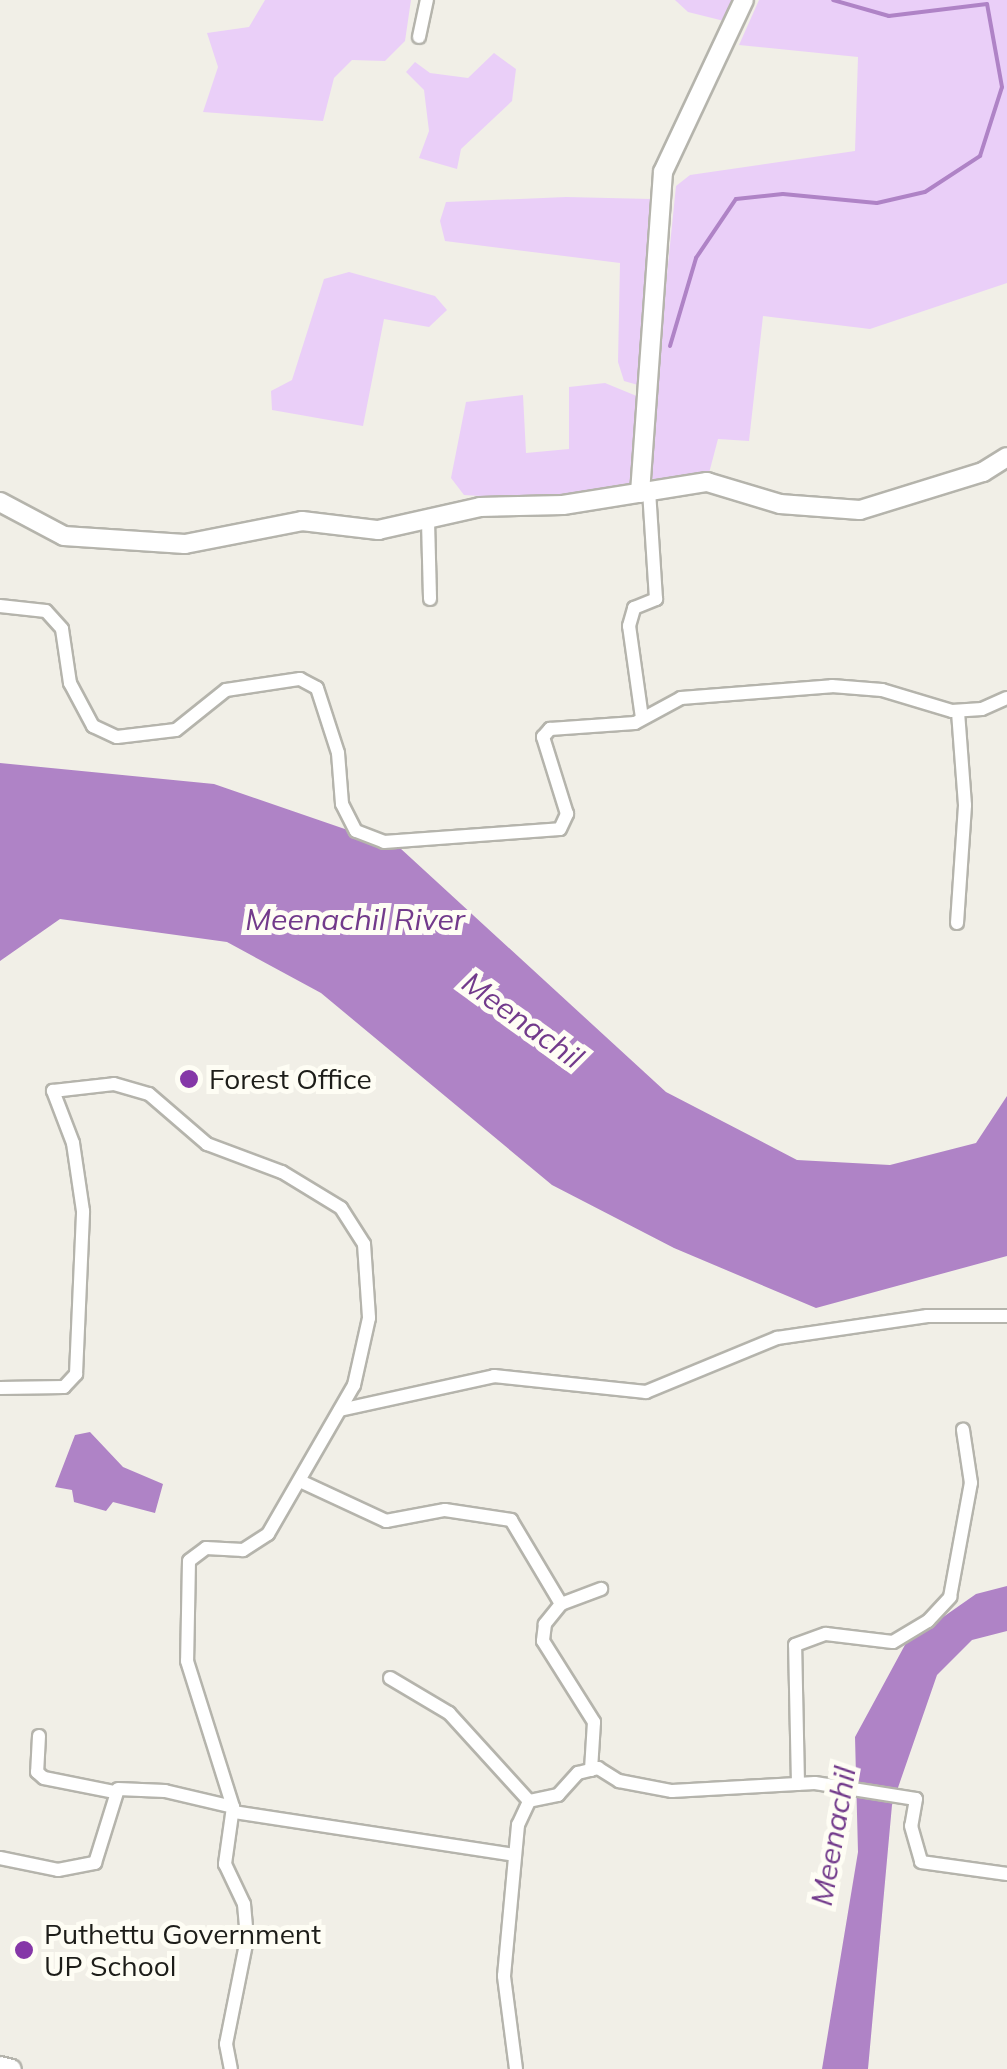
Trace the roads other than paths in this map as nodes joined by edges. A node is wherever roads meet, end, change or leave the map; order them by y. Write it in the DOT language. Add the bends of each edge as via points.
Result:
graph roads {
  1 [pos="427,0"];
  2 [pos="744,0"];
  3 [pos="420,37"];
  4 [pos="1007,457"];
  5 [pos="645,492"];
  6 [pos="0,502"];
  7 [pos="428,521"];
  8 [pos="430,599"];
  9 [pos="0,606"];
  10 [pos="1007,698"];
  11 [pos="958,711"];
  12 [pos="642,718"];
  13 [pos="957,923"];
  14 [pos="1007,1316"];
  15 [pos="0,1388"];
  16 [pos="340,1410"];
  17 [pos="963,1430"];
  18 [pos="300,1480"];
  19 [pos="601,1589"];
  20 [pos="561,1604"];
  21 [pos="390,1678"];
  22 [pos="39,1736"];
  23 [pos="591,1770"];
  24 [pos="798,1784"];
  25 [pos="114,1792"];
  26 [pos="530,1801"];
  27 [pos="234,1810"];
  28 [pos="515,1855"];
  29 [pos="0,1858"];
  30 [pos="1007,1874"];
  31 [pos="0,2066"];
  32 [pos="12,2069"];
  33 [pos="230,2069"];
  34 [pos="516,2069"];
  1 -- 3 [label="street"];
  2 -- 5 [label="main road" via="663,172"];
  4 -- 5 [label="main road" via="984,472 860,510 780,504 706,482"];
  5 -- 7 [label="main road" via="562,505 480,506"];
  5 -- 12 [label="street" via="656,599 634,608 628,626"];
  6 -- 7 [label="main road" via="64,536 185,544 302,521 378,530"];
  7 -- 8 [label="street"];
  9 -- 12 [label="street" via="46,611 62,629 70,682 93,726 117,737 176,730 226,690 300,679 317,688 338,753 342,804 356,831 384,842 560,829 568,814 542,737 550,729 606,728"];
  10 -- 11 [label="street"];
  11 -- 12 [label="street" via="882,690 832,686 681,698"];
  11 -- 13 [label="street" via="965,805"];
  14 -- 16 [label="street" via="927,1316 777,1338 646,1392 494,1376"];
  15 -- 16 [label="street" via="64,1387 76,1374 83,1211 74,1143 52,1090 114,1084 150,1094 207,1144 282,1172 341,1208 364,1244 369,1318 354,1386"];
  16 -- 18 [label="street"];
  17 -- 24 [label="street" via="972,1483 950,1597 892,1642 826,1634 795,1645"];
  18 -- 20 [label="street" via="386,1521 445,1510 511,1520"];
  18 -- 27 [label="street" via="268,1534 243,1550 206,1548 189,1561 186,1661"];
  19 -- 20 [label="street"];
  20 -- 23 [label="street" via="545,1624 543,1641 594,1722"];
  21 -- 26 [label="street" via="449,1713"];
  22 -- 25 [label="street" via="37,1772 44,1778"];
  23 -- 24 [label="street" via="672,1791"];
  23 -- 26 [label="street" via="578,1773 558,1794"];
  24 -- 30 [label="street" via="916,1799 911,1826 921,1862"];
  25 -- 27 [label="street" via="164,1791"];
  25 -- 29 [label="street" via="95,1863 58,1870"];
  26 -- 28 [label="street"];
  27 -- 28 [label="street"];
  27 -- 33 [label="street" via="225,1864 244,1904 247,1939 226,2044"];
  28 -- 34 [label="street" via="504,1976"];
  31 -- 32 [label="main road"];
}
